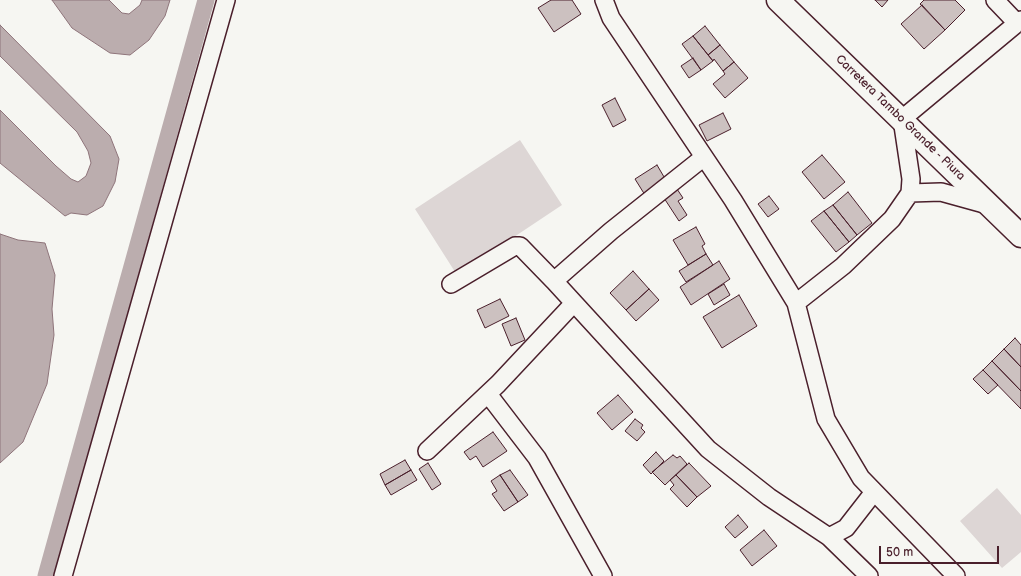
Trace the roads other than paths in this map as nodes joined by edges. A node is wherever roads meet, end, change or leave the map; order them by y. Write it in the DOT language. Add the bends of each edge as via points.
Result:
graph roads {
  1 [pos="226,0"];
  2 [pos="604,0"];
  3 [pos="778,0"];
  4 [pos="995,0"];
  5 [pos="1019,22"];
  6 [pos="902,119"];
  7 [pos="704,157"];
  8 [pos="910,193"];
  9 [pos="990,205"];
  10 [pos="1021,236"];
  11 [pos="554,281"];
  12 [pos="451,284"];
  13 [pos="574,303"];
  14 [pos="796,303"];
  15 [pos="488,394"];
  16 [pos="427,451"];
  17 [pos="874,492"];
  18 [pos="829,537"];
  19 [pos="63,576"];
  20 [pos="604,576"];
  21 [pos="869,576"];
  22 [pos="956,576"];
  1 -- 19 [label="street"];
  2 -- 7 [label="street" via="611,18"];
  3 -- 6 [label="main road, Carretera Tambo Grande - Piura"];
  4 -- 5 [label="street"];
  5 -- 6 [label="street"];
  6 -- 8 [label="street" via="911,179"];
  6 -- 9 [label="main road, Carretera Tambo Grande - Piura"];
  7 -- 11 [label="street" via="611,231"];
  7 -- 14 [label="street"];
  8 -- 9 [label="street" via="941,192"];
  8 -- 14 [label="street" via="886,224 842,266"];
  9 -- 10 [label="main road, Carretera Tambo Grande - Piura"];
  11 -- 12 [label="street" via="520,246 515,246"];
  11 -- 13 [label="street"];
  13 -- 15 [label="street"];
  13 -- 18 [label="street" via="708,449 769,497"];
  14 -- 17 [label="street" via="826,419 861,478"];
  15 -- 16 [label="street"];
  15 -- 20 [label="street" via="537,458"];
  17 -- 18 [label="street" via="846,528"];
  17 -- 22 [label="street"];
  18 -- 21 [label="street"];
}
